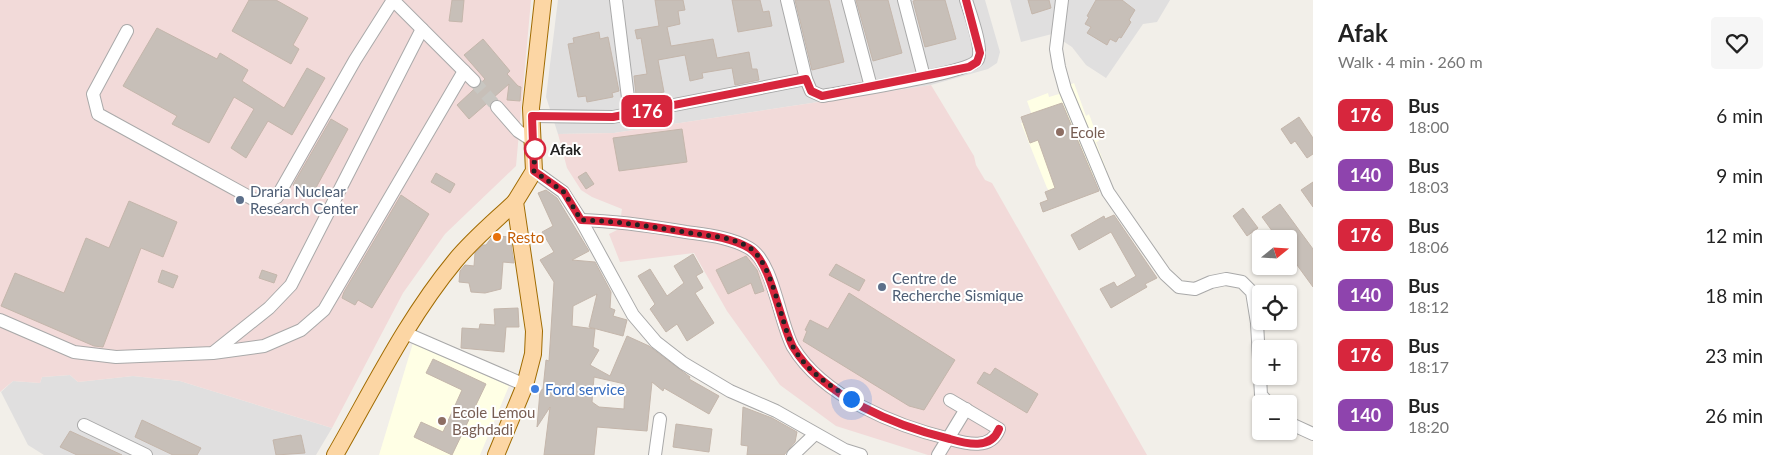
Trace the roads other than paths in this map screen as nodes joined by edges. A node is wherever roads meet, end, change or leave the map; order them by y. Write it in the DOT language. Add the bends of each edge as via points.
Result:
graph roads {
  1 [pos="543,0"];
  2 [pos="616,0"];
  3 [pos="788,0"];
  4 [pos="848,0"];
  5 [pos="904,0"];
  6 [pos="966,0"];
  7 [pos="1062,0"];
  8 [pos="422,29"];
  9 [pos="127,31"];
  10 [pos="464,71"];
  11 [pos="924,77"];
  12 [pos="806,79"];
  13 [pos="474,81"];
  14 [pos="871,87"];
  15 [pos="496,108"];
  16 [pos="630,114"];
  17 [pos="532,116"];
  18 [pos="535,142"];
  19 [pos="534,171"];
  20 [pos="515,202"];
  21 [pos="581,220"];
  22 [pos="0,320"];
  23 [pos="405,333"];
  24 [pos="213,353"];
  25 [pos="526,385"];
  26 [pos="1261,395"];
  27 [pos="950,400"];
  28 [pos="966,409"];
  29 [pos="660,419"];
  30 [pos="84,425"];
  31 [pos="1297,427"];
  32 [pos="815,434"];
  33 [pos="1313,434"];
  34 [pos="946,439"];
  35 [pos="146,455"];
  36 [pos="335,455"];
  37 [pos="496,455"];
  38 [pos="655,455"];
  39 [pos="793,455"];
  40 [pos="861,455"];
  41 [pos="938,455"];
  1 -- 17 [label="main road"];
  2 -- 16 [label="street"];
  3 -- 12 [label="street"];
  4 -- 14 [label="street"];
  5 -- 11 [label="street"];
  6 -- 11 [label="street" via="980,53 977,62 969,67"];
  7 -- 26 [label="street" via="1056,49 1059,67 1108,192 1165,274 1179,287 1195,289 1226,280 1242,282 1252,292"];
  8 -- 9 [label="street" via="393,0 277,197 262,204 98,114 93,94"];
  8 -- 10 [label="street"];
  8 -- 24 [label="street" via="291,285 269,308"];
  10 -- 13 [label="street"];
  10 -- 24 [label="street" via="324,310 301,330 264,346"];
  11 -- 14 [label="street"];
  12 -- 14 [label="street" via="811,91 822,96"];
  12 -- 16 [label="street"];
  15 -- 18 [label="street" via="518,131"];
  16 -- 17 [label="street" via="613,117"];
  17 -- 18 [label="main road"];
  18 -- 19 [label="main road"];
  19 -- 20 [label="main road"];
  19 -- 21 [label="street" via="564,192"];
  20 -- 23 [label="main road" via="456,259"];
  20 -- 25 [label="main road" via="534,332"];
  21 -- 32 [label="street" via="633,315 656,342 683,363 730,391 776,411"];
  21 -- 34 [label="street" via="620,221 714,236 751,249 761,262 793,346 804,363 824,382 880,416 906,428"];
  22 -- 24 [label="street" via="74,352 116,357"];
  23 -- 25 [label="street"];
  23 -- 36 [label="main road"];
  25 -- 37 [label="main road"];
  27 -- 28 [label="street"];
  28 -- 34 [label="street"];
  28 -- 34 [label="street" via="999,429 997,434 982,444"];
  29 -- 38 [label="street"];
  30 -- 35 [label="street"];
  31 -- 33 [label="street"];
  32 -- 39 [label="street"];
  32 -- 40 [label="street"];
  34 -- 41 [label="street"];
}
